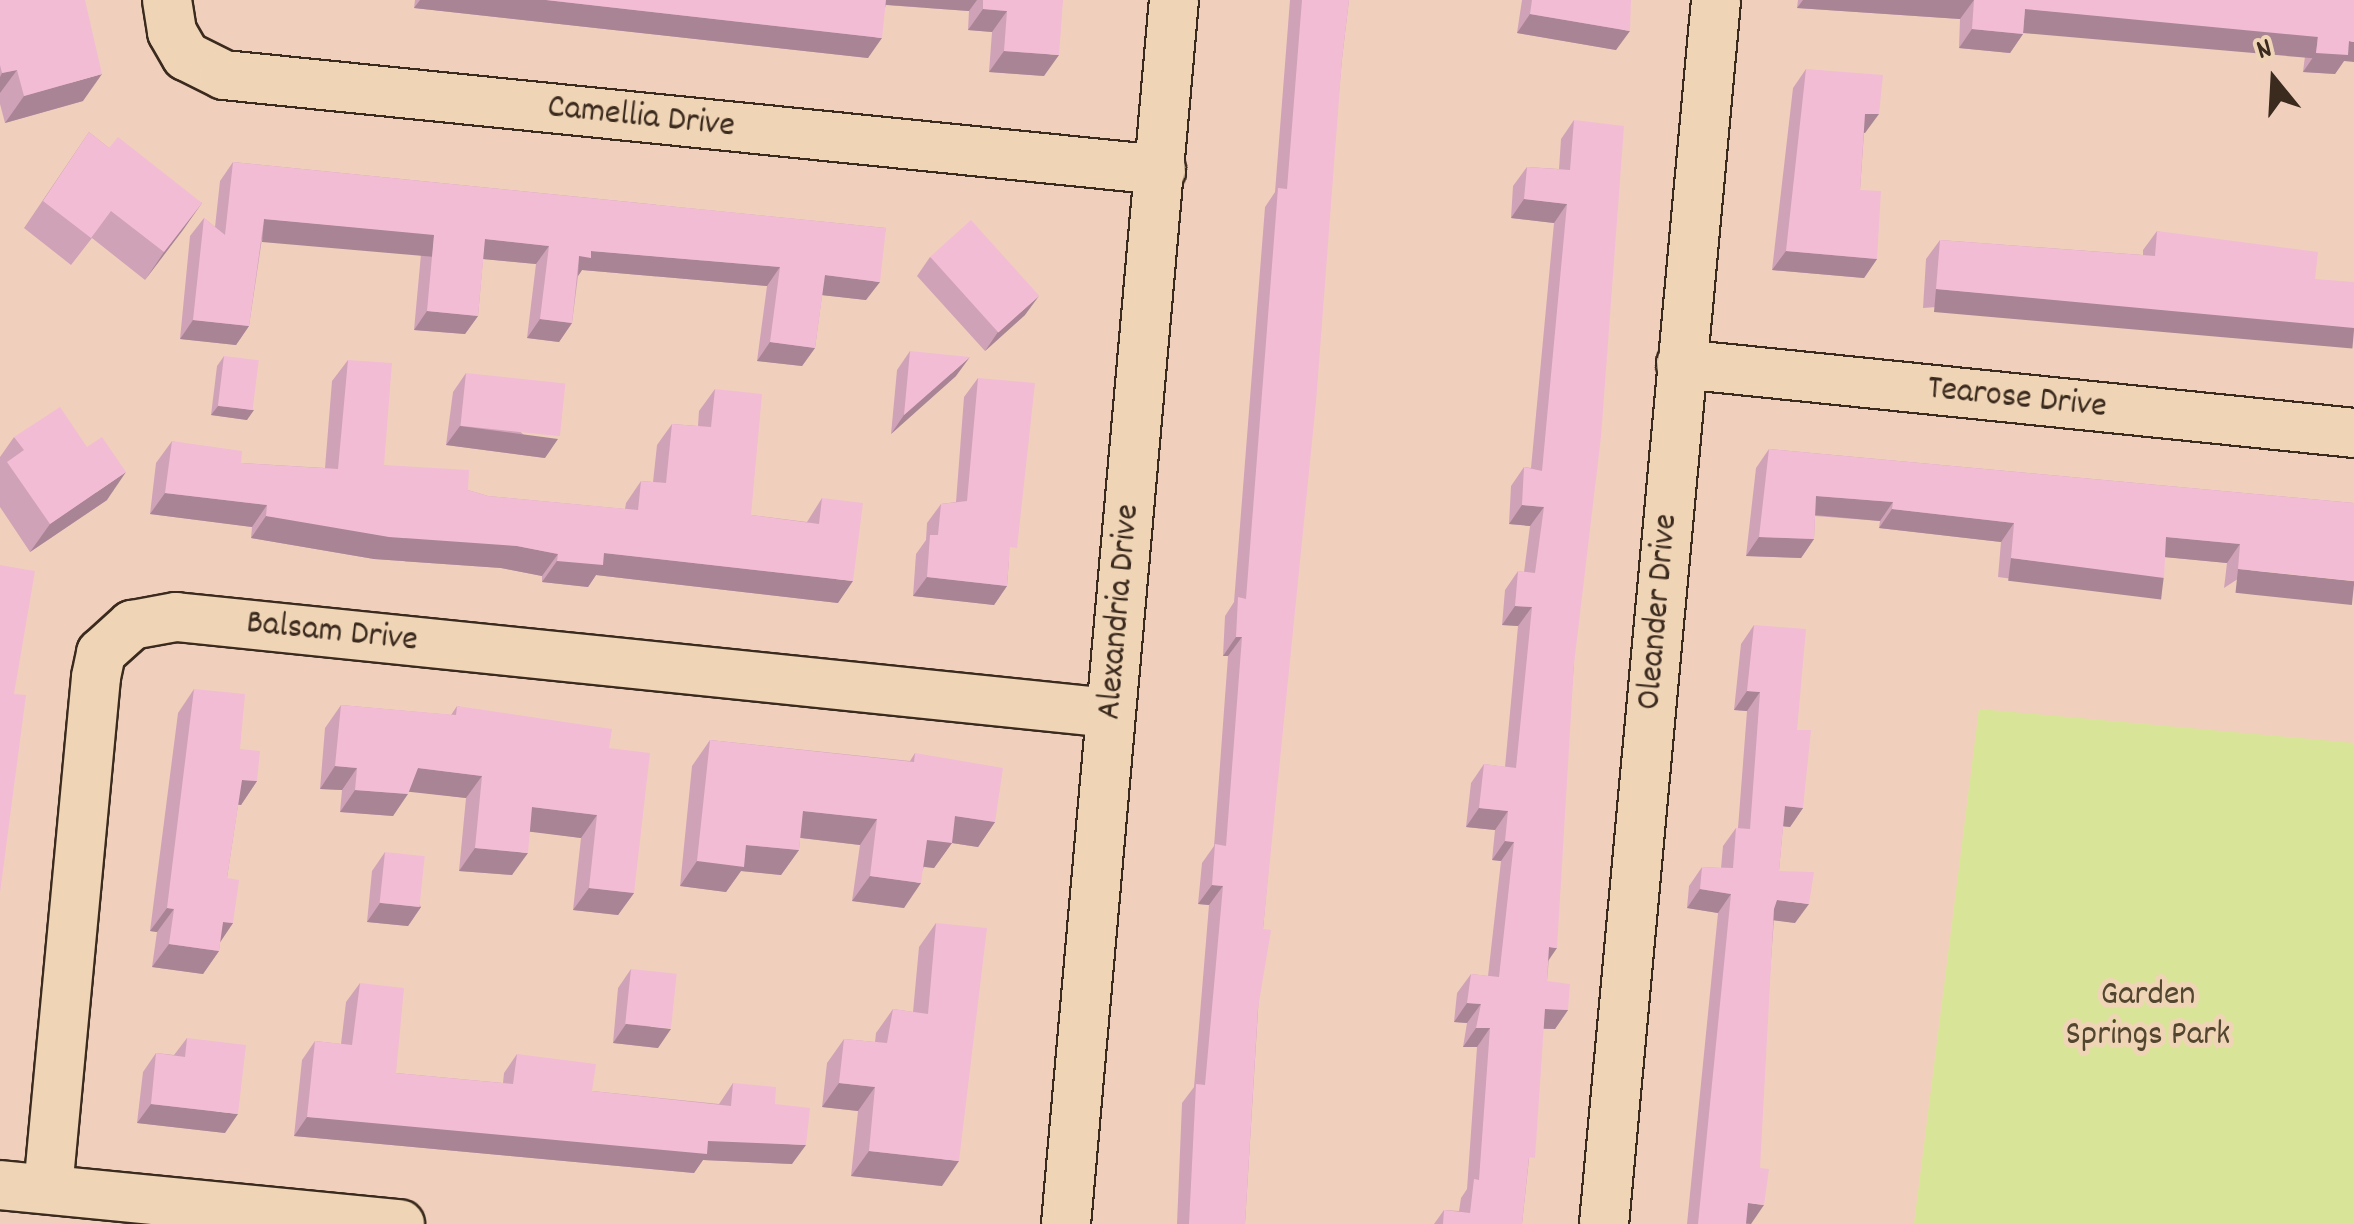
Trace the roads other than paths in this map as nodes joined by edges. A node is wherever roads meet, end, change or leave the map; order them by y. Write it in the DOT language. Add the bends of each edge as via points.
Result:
graph roads {
  1 [pos="167,0"];
  2 [pos="1174,0"];
  3 [pos="1716,0"];
  4 [pos="1161,170"];
  5 [pos="1681,364"];
  6 [pos="2354,433"];
  7 [pos="1110,713"];
  8 [pos="0,1185"];
  9 [pos="48,1189"];
  10 [pos="400,1224"];
  11 [pos="1066,1224"];
  12 [pos="1604,1224"];
  1 -- 4 [label="street, Camellia Drive" via="172,32 186,56 224,75"];
  2 -- 4 [label="street, Alexandria Drive"];
  3 -- 5 [label="street, Oleander Drive"];
  4 -- 7 [label="street, Alexandria Drive"];
  5 -- 6 [label="street, Tearose Drive"];
  5 -- 12 [label="street, Oleander Drive"];
  7 -- 9 [label="street, Balsam Drive" via="176,617 132,625 101,653 96,677"];
  7 -- 11 [label="street, Alexandria Drive"];
  8 -- 9 [label="street"];
  9 -- 10 [label="street"];
}
